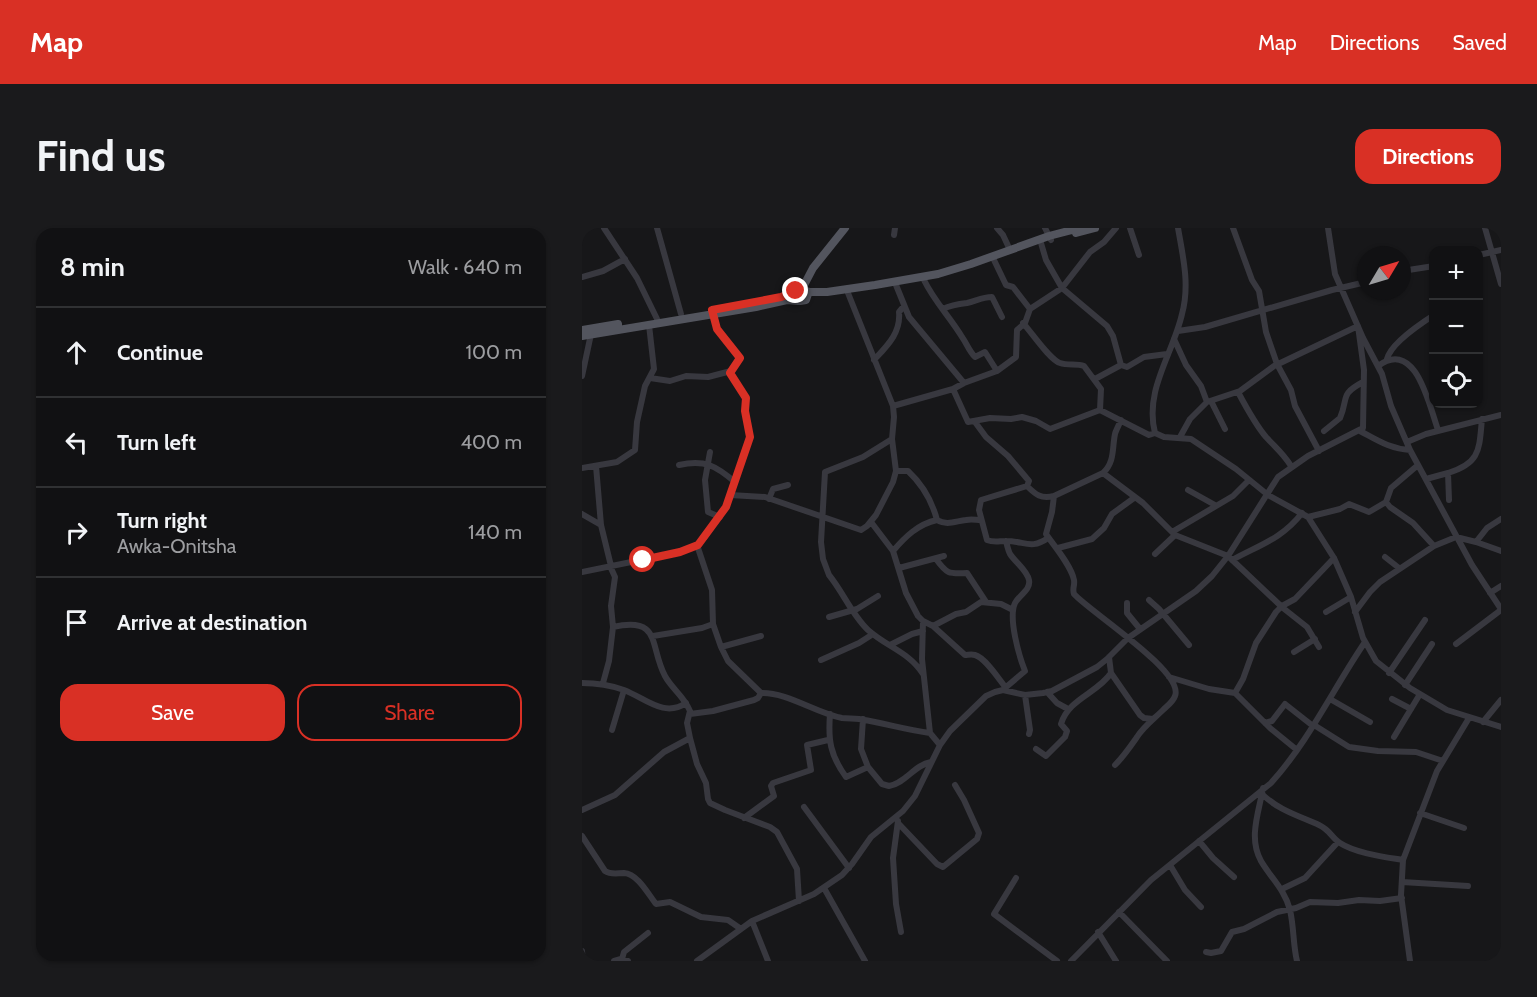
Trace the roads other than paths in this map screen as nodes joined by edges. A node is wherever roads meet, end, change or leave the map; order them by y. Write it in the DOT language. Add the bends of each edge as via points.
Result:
graph roads {
  1 [pos="604,228"];
  2 [pos="657,228"];
  3 [pos="846,228"];
  4 [pos="997,228"];
  5 [pos="1080,228"];
  6 [pos="1095,228"];
  7 [pos="1116,228"];
  8 [pos="1130,228"];
  9 [pos="1178,228"];
  10 [pos="1233,228"];
  11 [pos="1328,228"];
  12 [pos="1485,228"];
  13 [pos="1058,231"];
  14 [pos="1048,235"];
  15 [pos="1041,243"];
  16 [pos="1010,250"];
  17 [pos="1501,250"];
  18 [pos="1491,253"];
  19 [pos="1483,254"];
  20 [pos="1139,255"];
  21 [pos="625,259"];
  22 [pos="994,260"];
  23 [pos="1429,267"];
  24 [pos="1411,270"];
  25 [pos="582,277"];
  26 [pos="924,280"];
  27 [pos="1357,284"];
  28 [pos="1501,284"];
  29 [pos="896,285"];
  30 [pos="1062,288"];
  31 [pos="1340,288"];
  32 [pos="848,293"];
  33 [pos="802,294"];
  34 [pos="903,306"];
  35 [pos="943,309"];
  36 [pos="1030,309"];
  37 [pos="1262,310"];
  38 [pos="712,312"];
  39 [pos="681,314"];
  40 [pos="1002,317"];
  41 [pos="1429,319"];
  42 [pos="658,321"];
  43 [pos="1023,323"];
  44 [pos="649,325"];
  45 [pos="1358,327"];
  46 [pos="582,330"];
  47 [pos="1178,331"];
  48 [pos="586,335"];
  49 [pos="1174,339"];
  50 [pos="1167,354"];
  51 [pos="1387,359"];
  52 [pos="874,360"];
  53 [pos="1277,364"];
  54 [pos="1121,365"];
  55 [pos="1378,366"];
  56 [pos="731,370"];
  57 [pos="997,371"];
  58 [pos="582,376"];
  59 [pos="650,378"];
  60 [pos="1095,379"];
  61 [pos="1363,382"];
  62 [pos="964,383"];
  63 [pos="953,389"];
  64 [pos="1238,392"];
  65 [pos="1209,402"];
  66 [pos="893,406"];
  67 [pos="1100,410"];
  68 [pos="1501,416"];
  69 [pos="1482,419"];
  70 [pos="1121,420"];
  71 [pos="975,422"];
  72 [pos="1226,429"];
  73 [pos="1438,430"];
  74 [pos="1324,431"];
  75 [pos="1360,431"];
  76 [pos="1155,433"];
  77 [pos="1180,437"];
  78 [pos="892,440"];
  79 [pos="1407,442"];
  80 [pos="1410,450"];
  81 [pos="1319,451"];
  82 [pos="710,452"];
  83 [pos="707,463"];
  84 [pos="679,465"];
  85 [pos="1418,465"];
  86 [pos="596,466"];
  87 [pos="1291,466"];
  88 [pos="582,468"];
  89 [pos="896,471"];
  90 [pos="1103,473"];
  91 [pos="1448,473"];
  92 [pos="1426,479"];
  93 [pos="1248,481"];
  94 [pos="735,482"];
  95 [pos="788,485"];
  96 [pos="1027,486"];
  97 [pos="1188,490"];
  98 [pos="730,495"];
  99 [pos="1268,495"];
  100 [pos="1054,496"];
  101 [pos="1134,498"];
  102 [pos="769,499"];
  103 [pos="1449,500"];
  104 [pos="1386,502"];
  105 [pos="1215,505"];
  106 [pos="582,514"];
  107 [pos="1305,515"];
  108 [pos="824,516"];
  109 [pos="720,517"];
  110 [pos="1501,519"];
  111 [pos="937,520"];
  112 [pos="981,520"];
  113 [pos="871,522"];
  114 [pos="601,525"];
  115 [pos="1173,534"];
  116 [pos="1456,537"];
  117 [pos="1048,538"];
  118 [pos="1006,541"];
  119 [pos="1476,542"];
  120 [pos="698,545"];
  121 [pos="1434,546"];
  122 [pos="1058,548"];
  123 [pos="893,551"];
  124 [pos="1501,551"];
  125 [pos="1155,554"];
  126 [pos="944,556"];
  127 [pos="1385,557"];
  128 [pos="1230,558"];
  129 [pos="1334,558"];
  130 [pos="936,559"];
  131 [pos="611,566"];
  132 [pos="899,568"];
  133 [pos="1399,568"];
  134 [pos="582,572"];
  135 [pos="1501,586"];
  136 [pos="1490,593"];
  137 [pos="878,596"];
  138 [pos="1351,597"];
  139 [pos="1149,600"];
  140 [pos="986,602"];
  141 [pos="1127,603"];
  142 [pos="1282,606"];
  143 [pos="1501,609"];
  144 [pos="853,610"];
  145 [pos="1013,610"];
  146 [pos="1326,612"];
  147 [pos="1355,612"];
  148 [pos="1162,614"];
  149 [pos="829,617"];
  150 [pos="1425,620"];
  151 [pos="923,621"];
  152 [pos="713,624"];
  153 [pos="933,626"];
  154 [pos="613,627"];
  155 [pos="1140,629"];
  156 [pos="923,631"];
  157 [pos="873,634"];
  158 [pos="653,636"];
  159 [pos="761,636"];
  160 [pos="1128,638"];
  161 [pos="1315,639"];
  162 [pos="1365,642"];
  163 [pos="1432,644"];
  164 [pos="1456,644"];
  165 [pos="890,645"];
  166 [pos="1189,645"];
  167 [pos="721,646"];
  168 [pos="1320,647"];
  169 [pos="1294,652"];
  170 [pos="1109,657"];
  171 [pos="821,660"];
  172 [pos="1111,673"];
  173 [pos="1389,673"];
  174 [pos="924,674"];
  175 [pos="1168,676"];
  176 [pos="582,682"];
  177 [pos="603,683"];
  178 [pos="1405,685"];
  179 [pos="624,690"];
  180 [pos="1007,690"];
  181 [pos="1047,692"];
  182 [pos="760,693"];
  183 [pos="1235,693"];
  184 [pos="1420,694"];
  185 [pos="1025,695"];
  186 [pos="1330,699"];
  187 [pos="1392,699"];
  188 [pos="1501,700"];
  189 [pos="686,703"];
  190 [pos="1068,709"];
  191 [pos="1411,709"];
  192 [pos="690,714"];
  193 [pos="831,714"];
  194 [pos="1469,718"];
  195 [pos="862,719"];
  196 [pos="1153,719"];
  197 [pos="1370,722"];
  198 [pos="1483,722"];
  199 [pos="1265,723"];
  200 [pos="1314,726"];
  201 [pos="1501,727"];
  202 [pos="612,730"];
  203 [pos="930,733"];
  204 [pos="1029,734"];
  205 [pos="1394,737"];
  206 [pos="690,738"];
  207 [pos="828,740"];
  208 [pos="940,745"];
  209 [pos="1036,749"];
  210 [pos="1297,750"];
  211 [pos="1443,761"];
  212 [pos="931,762"];
  213 [pos="1115,765"];
  214 [pos="868,768"];
  215 [pos="955,785"];
  216 [pos="1263,791"];
  217 [pos="804,807"];
  218 [pos="582,810"];
  219 [pos="1420,813"];
  220 [pos="744,818"];
  221 [pos="897,820"];
  222 [pos="1464,828"];
  223 [pos="582,836"];
  224 [pos="1199,842"];
  225 [pos="1338,842"];
  226 [pos="1403,860"];
  227 [pos="1170,865"];
  228 [pos="849,868"];
  229 [pos="1234,877"];
  230 [pos="1016,878"];
  231 [pos="1402,882"];
  232 [pos="1468,886"];
  233 [pos="824,888"];
  234 [pos="1282,889"];
  235 [pos="1402,898"];
  236 [pos="799,901"];
  237 [pos="1201,907"];
  238 [pos="1290,909"];
  239 [pos="1119,912"];
  240 [pos="752,921"];
  241 [pos="741,929"];
  242 [pos="901,932"];
  243 [pos="1098,932"];
  244 [pos="648,933"];
  245 [pos="582,951"];
  246 [pos="1206,952"];
  247 [pos="625,960"];
  248 [pos="583,961"];
  249 [pos="614,961"];
  250 [pos="697,961"];
  251 [pos="768,961"];
  252 [pos="865,961"];
  253 [pos="1056,961"];
  254 [pos="1071,961"];
  255 [pos="1116,961"];
  256 [pos="1167,961"];
  257 [pos="1297,961"];
  258 [pos="1410,961"];
  1 -- 21 [label="street"];
  2 -- 39 [label="street"];
  3 -- 33 [label="main road" via="813,268"];
  4 -- 16 [label="street"];
  5 -- 13 [label="main road"];
  6 -- 14 [label="main road"];
  7 -- 30 [label="street" via="1090,252"];
  8 -- 20 [label="street"];
  9 -- 47 [label="street" via="1186,294"];
  10 -- 37 [label="street" via="1259,291"];
  11 -- 31 [label="street"];
  12 -- 18 [label="street"];
  13 -- 14 [label="main road"];
  14 -- 15 [label="main road"];
  14 -- 16 [label="main road"];
  15 -- 22 [label="main road"];
  15 -- 30 [label="street"];
  16 -- 33 [label="main road" via="931,275"];
  17 -- 18 [label="street"];
  18 -- 19 [label="street"];
  18 -- 28 [label="street"];
  21 -- 25 [label="street"];
  21 -- 42 [label="street"];
  22 -- 26 [label="main road"];
  22 -- 36 [label="street" via="1006,285 1013,287"];
  23 -- 24 [label="street"];
  26 -- 29 [label="main road"];
  26 -- 35 [label="street"];
  27 -- 31 [label="street"];
  29 -- 32 [label="main road"];
  29 -- 34 [label="street"];
  30 -- 36 [label="street"];
  30 -- 54 [label="street" via="1107,326"];
  31 -- 37 [label="street"];
  31 -- 45 [label="street"];
  32 -- 33 [label="main road"];
  32 -- 52 [label="street"];
  33 -- 38 [label="main road"];
  34 -- 52 [label="street" via="899,312 900,326"];
  34 -- 62 [label="street"];
  35 -- 40 [label="street" via="992,297"];
  35 -- 57 [label="street" via="972,354 975,357 985,352"];
  36 -- 43 [label="street"];
  37 -- 47 [label="street"];
  37 -- 53 [label="street"];
  38 -- 39 [label="main road"];
  38 -- 42 [label="main road"];
  38 -- 56 [label="street" via="717,329 740,358"];
  39 -- 42 [label="main road"];
  41 -- 51 [label="street" via="1406,336"];
  42 -- 44 [label="main road"];
  42 -- 46 [label="main road"];
  43 -- 57 [label="street" via="1017,330 1016,357"];
  43 -- 60 [label="street" via="1055,361 1081,363"];
  44 -- 48 [label="main road"];
  44 -- 59 [label="street" via="654,359"];
  45 -- 53 [label="street"];
  45 -- 55 [label="street"];
  45 -- 61 [label="street"];
  47 -- 49 [label="street"];
  48 -- 58 [label="street"];
  49 -- 50 [label="street"];
  49 -- 65 [label="street"];
  50 -- 54 [label="street" via="1144,357 1127,367"];
  50 -- 76 [label="street" via="1154,397"];
  51 -- 55 [label="street"];
  51 -- 73 [label="street" via="1401,359 1420,377"];
  52 -- 66 [label="street"];
  53 -- 64 [label="street"];
  53 -- 81 [label="street"];
  54 -- 60 [label="street"];
  55 -- 79 [label="street"];
  56 -- 59 [label="street" via="708,378"];
  56 -- 94 [label="street" via="746,398 750,437"];
  57 -- 62 [label="street"];
  59 -- 86 [label="street" via="645,386 633,452 617,462"];
  60 -- 67 [label="street" via="1102,393"];
  61 -- 74 [label="street" via="1350,390 1340,418"];
  61 -- 75 [label="street" via="1364,424"];
  62 -- 63 [label="street"];
  63 -- 66 [label="street"];
  63 -- 71 [label="street" via="967,422"];
  64 -- 65 [label="street"];
  64 -- 87 [label="street" via="1256,424"];
  65 -- 72 [label="street"];
  65 -- 77 [label="street" via="1190,419"];
  66 -- 78 [label="street"];
  67 -- 70 [label="street"];
  67 -- 71 [label="street" via="1050,429 1022,417"];
  68 -- 69 [label="street"];
  69 -- 73 [label="street"];
  69 -- 91 [label="street" via="1477,455 1464,468"];
  70 -- 76 [label="street" via="1149,435"];
  70 -- 90 [label="street" via="1109,467"];
  71 -- 96 [label="street" via="1026,476"];
  73 -- 79 [label="street"];
  75 -- 80 [label="street" via="1393,448"];
  75 -- 81 [label="street"];
  76 -- 77 [label="street"];
  77 -- 93 [label="street" via="1203,446"];
  78 -- 89 [label="street"];
  78 -- 108 [label="street" via="825,472"];
  79 -- 80 [label="street"];
  80 -- 85 [label="street"];
  81 -- 87 [label="street"];
  82 -- 83 [label="street"];
  83 -- 84 [label="street"];
  83 -- 94 [label="street"];
  83 -- 109 [label="street" via="708,512"];
  85 -- 92 [label="street"];
  85 -- 104 [label="street" via="1391,488"];
  86 -- 88 [label="street"];
  86 -- 114 [label="street"];
  87 -- 99 [label="street" via="1278,477"];
  89 -- 111 [label="street" via="908,471 926,491"];
  89 -- 113 [label="street"];
  90 -- 100 [label="street"];
  90 -- 101 [label="street"];
  91 -- 92 [label="street"];
  91 -- 103 [label="street"];
  92 -- 116 [label="street"];
  93 -- 99 [label="street"];
  93 -- 105 [label="street" via="1233,496"];
  94 -- 98 [label="street"];
  95 -- 102 [label="street" via="773,489"];
  96 -- 100 [label="street" via="1040,496"];
  96 -- 112 [label="street" via="981,500"];
  97 -- 105 [label="street"];
  98 -- 102 [label="street"];
  98 -- 109 [label="street"];
  99 -- 107 [label="street"];
  99 -- 128 [label="street"];
  100 -- 117 [label="street"];
  101 -- 115 [label="street"];
  101 -- 122 [label="street" via="1112,514 1092,539"];
  102 -- 108 [label="street"];
  104 -- 107 [label="street" via="1369,512 1350,504"];
  104 -- 121 [label="street"];
  105 -- 115 [label="street"];
  106 -- 114 [label="street"];
  107 -- 128 [label="street" via="1275,539"];
  107 -- 129 [label="street"];
  108 -- 113 [label="street" via="861,530"];
  108 -- 144 [label="street" via="821,542 825,567"];
  109 -- 120 [label="street"];
  110 -- 119 [label="street"];
  111 -- 112 [label="street"];
  111 -- 123 [label="street" via="906,536"];
  112 -- 118 [label="street" via="989,541"];
  113 -- 123 [label="street"];
  114 -- 131 [label="street"];
  115 -- 125 [label="street"];
  115 -- 128 [label="street"];
  116 -- 119 [label="street"];
  116 -- 121 [label="street"];
  116 -- 136 [label="street"];
  117 -- 118 [label="street" via="1026,545"];
  117 -- 122 [label="street"];
  118 -- 145 [label="street" via="1030,583"];
  119 -- 124 [label="street"];
  120 -- 131 [label="street"];
  120 -- 152 [label="street" via="712,590"];
  121 -- 133 [label="street"];
  122 -- 160 [label="street" via="1074,580 1074,594"];
  123 -- 132 [label="street"];
  126 -- 130 [label="street"];
  127 -- 133 [label="street"];
  128 -- 142 [label="street"];
  128 -- 148 [label="street" via="1202,586"];
  129 -- 138 [label="street"];
  129 -- 142 [label="street" via="1295,599"];
  130 -- 132 [label="street"];
  130 -- 140 [label="street" via="951,574 967,573"];
  131 -- 134 [label="street"];
  131 -- 154 [label="street" via="615,577"];
  132 -- 151 [label="street" via="906,593"];
  133 -- 147 [label="street" via="1370,591"];
  135 -- 136 [label="street"];
  136 -- 143 [label="street"];
  137 -- 144 [label="street"];
  138 -- 146 [label="street"];
  138 -- 147 [label="street"];
  139 -- 148 [label="street"];
  140 -- 145 [label="street"];
  140 -- 153 [label="street"];
  141 -- 155 [label="street" via="1127,613"];
  142 -- 161 [label="street"];
  142 -- 183 [label="street" via="1256,643"];
  143 -- 164 [label="street"];
  144 -- 149 [label="street"];
  144 -- 157 [label="street"];
  145 -- 180 [label="street" via="1025,671"];
  147 -- 162 [label="street"];
  148 -- 155 [label="street"];
  148 -- 166 [label="street"];
  150 -- 173 [label="street"];
  151 -- 153 [label="street"];
  151 -- 156 [label="street"];
  152 -- 158 [label="street"];
  152 -- 167 [label="street"];
  153 -- 180 [label="street" via="965,655 981,658"];
  154 -- 158 [label="street" via="631,624"];
  154 -- 177 [label="street"];
  155 -- 160 [label="street"];
  156 -- 165 [label="street"];
  156 -- 174 [label="street"];
  157 -- 165 [label="street"];
  157 -- 171 [label="street"];
  158 -- 189 [label="street" via="664,674"];
  159 -- 167 [label="street"];
  160 -- 170 [label="street"];
  160 -- 175 [label="street"];
  161 -- 168 [label="street"];
  161 -- 169 [label="street"];
  162 -- 173 [label="street" via="1371,655"];
  162 -- 186 [label="street"];
  163 -- 178 [label="street"];
  165 -- 174 [label="street" via="911,658"];
  167 -- 182 [label="street" via="728,661"];
  170 -- 172 [label="street"];
  170 -- 181 [label="street" via="1087,673"];
  172 -- 190 [label="street"];
  172 -- 196 [label="street" via="1140,715"];
  173 -- 178 [label="street"];
  174 -- 203 [label="street"];
  175 -- 183 [label="street"];
  175 -- 196 [label="street" via="1175,696"];
  176 -- 177 [label="street"];
  177 -- 179 [label="street"];
  178 -- 184 [label="street"];
  179 -- 189 [label="street" via="662,708"];
  179 -- 202 [label="street"];
  180 -- 185 [label="street"];
  180 -- 208 [label="street" via="986,696"];
  181 -- 185 [label="street"];
  181 -- 190 [label="street" via="1057,704"];
  182 -- 192 [label="street" via="754,700"];
  182 -- 193 [label="street"];
  183 -- 199 [label="street"];
  184 -- 191 [label="street"];
  184 -- 194 [label="street"];
  185 -- 204 [label="street"];
  186 -- 197 [label="street"];
  186 -- 200 [label="street"];
  187 -- 191 [label="street"];
  188 -- 198 [label="street"];
  189 -- 192 [label="street"];
  190 -- 209 [label="street" via="1061,722 1067,731 1065,737 1046,756"];
  191 -- 205 [label="street"];
  192 -- 206 [label="street"];
  193 -- 195 [label="street"];
  193 -- 207 [label="street"];
  194 -- 198 [label="street"];
  194 -- 211 [label="street"];
  195 -- 203 [label="street"];
  195 -- 214 [label="street" via="861,749"];
  196 -- 213 [label="street"];
  198 -- 201 [label="street"];
  199 -- 200 [label="street" via="1272,721 1285,704"];
  199 -- 210 [label="street"];
  200 -- 210 [label="street"];
  200 -- 211 [label="street" via="1349,747 1416,752"];
  203 -- 208 [label="street"];
  206 -- 218 [label="street" via="664,752 615,795"];
  206 -- 220 [label="street" via="710,803"];
  207 -- 214 [label="street" via="845,776"];
  207 -- 220 [label="street" via="807,745 811,770 773,783 774,796"];
  208 -- 212 [label="street"];
  210 -- 216 [label="street"];
  211 -- 219 [label="street"];
  212 -- 214 [label="street" via="889,786 882,784"];
  212 -- 221 [label="street" via="915,796"];
  215 -- 221 [label="street" via="979,832 977,839 943,867"];
  216 -- 224 [label="street"];
  216 -- 225 [label="street" via="1273,804 1327,830"];
  216 -- 234 [label="street" via="1257,812 1257,848 1261,861"];
  217 -- 228 [label="street"];
  219 -- 222 [label="street"];
  219 -- 226 [label="street"];
  220 -- 236 [label="street" via="779,834 797,869"];
  221 -- 228 [label="street" via="871,837"];
  221 -- 242 [label="street" via="893,858"];
  223 -- 241 [label="street" via="605,871 633,876 656,904 670,902 701,918 728,920"];
  224 -- 227 [label="street"];
  224 -- 229 [label="street"];
  225 -- 226 [label="street"];
  225 -- 234 [label="street" via="1305,878"];
  226 -- 231 [label="street"];
  227 -- 237 [label="street"];
  227 -- 239 [label="street"];
  228 -- 233 [label="street"];
  230 -- 253 [label="street" via="994,914"];
  231 -- 232 [label="street"];
  231 -- 235 [label="street"];
  233 -- 236 [label="street"];
  233 -- 252 [label="street"];
  234 -- 238 [label="street"];
  235 -- 238 [label="street" via="1310,902"];
  235 -- 258 [label="street"];
  236 -- 240 [label="street"];
  238 -- 246 [label="street" via="1232,932 1221,951"];
  238 -- 257 [label="street"];
  239 -- 243 [label="street"];
  239 -- 256 [label="street"];
  240 -- 241 [label="street"];
  240 -- 251 [label="street"];
  241 -- 250 [label="street"];
  243 -- 254 [label="street"];
  243 -- 255 [label="street"];
  244 -- 247 [label="street" via="624,952"];
  245 -- 248 [label="street"];
  247 -- 249 [label="street"];
}
